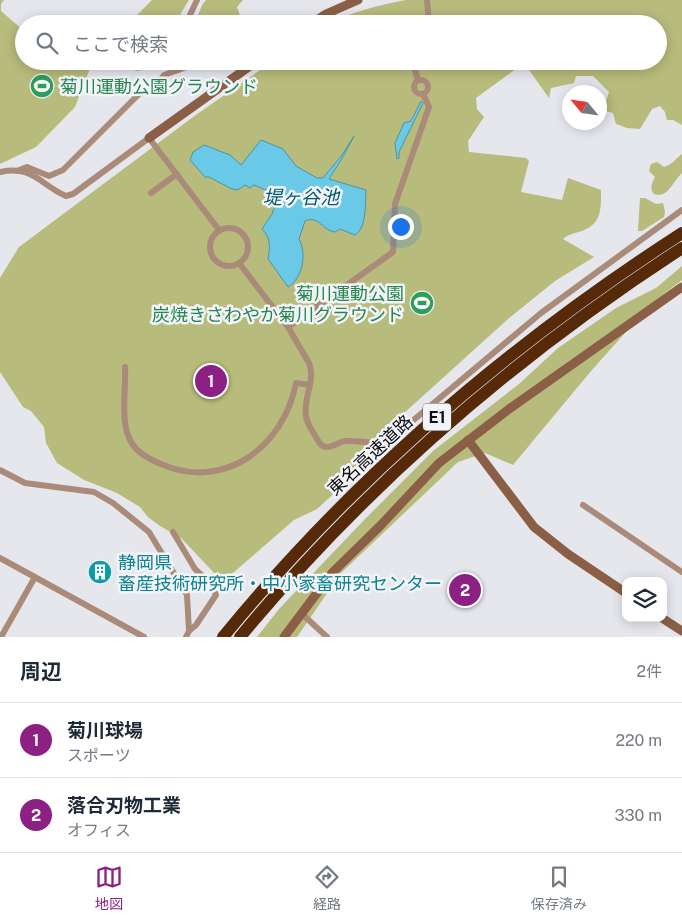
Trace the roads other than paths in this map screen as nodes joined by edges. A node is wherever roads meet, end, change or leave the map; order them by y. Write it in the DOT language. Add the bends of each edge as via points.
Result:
graph roads {
  1 [pos="197,0"];
  2 [pos="358,0"];
  3 [pos="427,0"];
  4 [pos="189,15"];
  5 [pos="324,15"];
  6 [pos="428,15"];
  7 [pos="178,70"];
  8 [pos="244,70"];
  9 [pos="415,70"];
  10 [pos="418,80"];
  11 [pos="423,94"];
  12 [pos="149,138"];
  13 [pos="17,171"];
  14 [pos="0,172"];
  15 [pos="177,174"];
  16 [pos="151,194"];
  17 [pos="682,210"];
  18 [pos="219,230"];
  19 [pos="682,233"];
  20 [pos="682,248"];
  21 [pos="239,263"];
  22 [pos="682,287"];
  23 [pos="288,326"];
  24 [pos="126,367"];
  25 [pos="310,384"];
  26 [pos="468,440"];
  27 [pos="0,470"];
  28 [pos="583,505"];
  29 [pos="173,532"];
  30 [pos="0,558"];
  31 [pos="682,572"];
  32 [pos="35,577"];
  33 [pos="622,590"];
  34 [pos="301,613"];
  35 [pos="667,622"];
  36 [pos="679,633"];
  37 [pos="188,634"];
  38 [pos="1,637"];
  39 [pos="144,637"];
  40 [pos="224,637"];
  41 [pos="240,637"];
  42 [pos="284,637"];
  43 [pos="327,637"];
  1 -- 4 [label="street"];
  2 -- 5 [label="street"];
  3 -- 6 [label="street"];
  7 -- 13 [label="street" via="164,75 154,89 142,91 63,170 48,176 27,167"];
  8 -- 12 [label="street"];
  9 -- 10 [label="street"];
  10 -- 11 [label="street" via="414,90"];
  10 -- 11 [label="street" via="427,85"];
  11 -- 23 [label="street" via="429,107 395,204 393,252"];
  12 -- 13 [label="street" via="74,194 66,196 38,177"];
  12 -- 15 [label="street"];
  13 -- 14 [label="street"];
  15 -- 16 [label="street"];
  15 -- 18 [label="street"];
  17 -- 25 [label="street" via="541,313 391,439 378,444 350,441 327,447 322,445 306,416"];
  18 -- 21 [label="street" via="230,227 245,236 248,248"];
  18 -- 21 [label="street" via="211,239 212,257 227,266"];
  19 -- 40 [label="highway, 東名高速道路 / E1" via="568,311 422,429 316,532"];
  20 -- 41 [label="highway, 東名高速道路 / E1" via="496,382 431,438 325,541"];
  21 -- 23 [label="street"];
  22 -- 26 [label="street"];
  23 -- 25 [label="street" via="311,368"];
  24 -- 25 [label="street" via="125,423 132,445 154,461 190,472 224,469 254,455 275,434 290,406 296,383"];
  26 -- 33 [label="street" via="534,526 568,554"];
  26 -- 34 [label="street" via="439,463 332,573"];
  27 -- 37 [label="street" via="25,483 94,492 149,532 187,595"];
  28 -- 31 [label="street"];
  29 -- 37 [label="street" via="195,569 210,583 216,595"];
  30 -- 32 [label="street"];
  32 -- 38 [label="street"];
  32 -- 39 [label="street"];
  34 -- 42 [label="street"];
  34 -- 43 [label="street"];
  35 -- 36 [label="street"];
}
